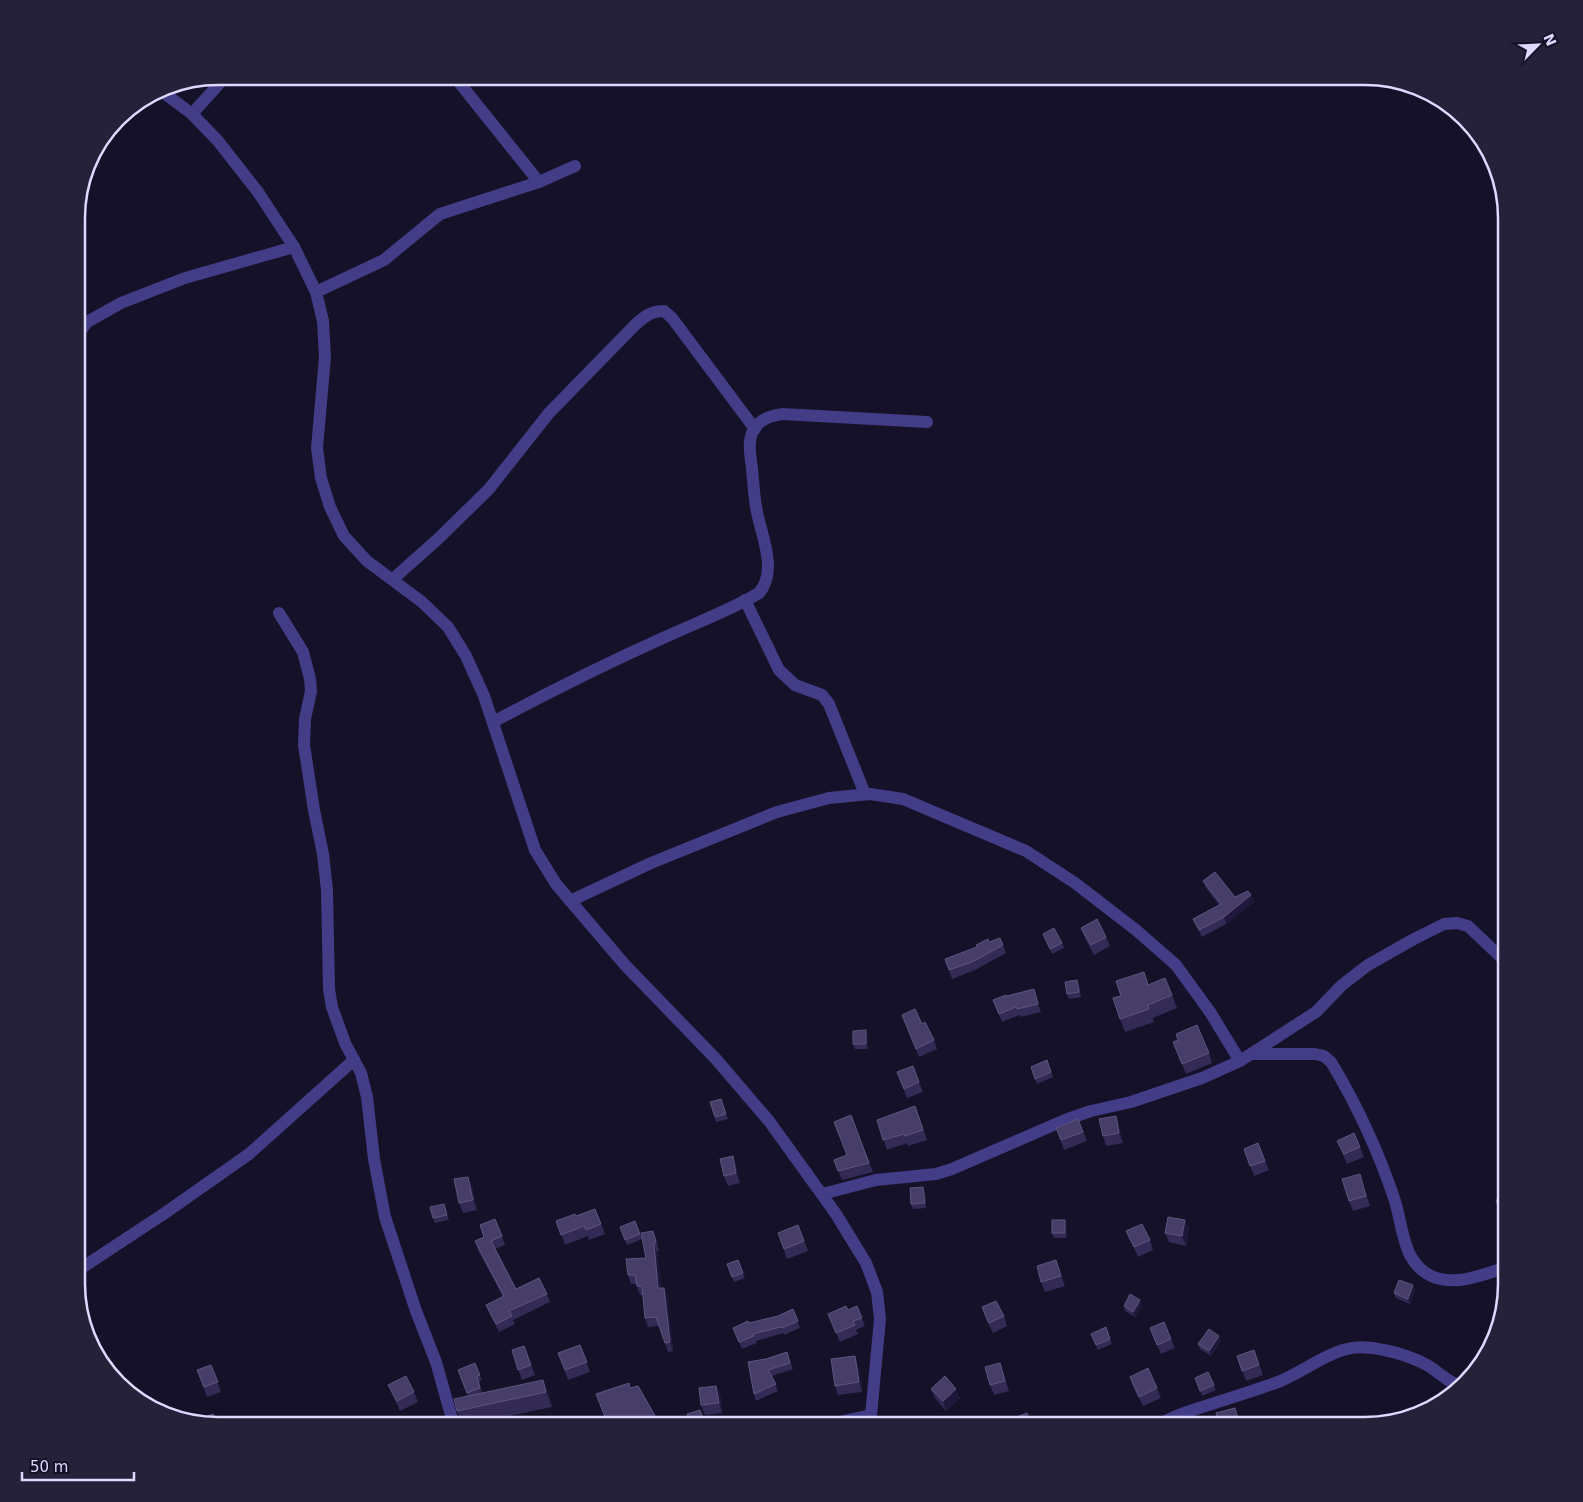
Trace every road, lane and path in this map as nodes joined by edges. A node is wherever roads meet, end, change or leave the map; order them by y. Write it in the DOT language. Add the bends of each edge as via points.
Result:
graph roads {
  1 [pos="218,85"];
  2 [pos="461,85"];
  3 [pos="167,95"];
  4 [pos="192,114"];
  5 [pos="575,166"];
  6 [pos="539,182"];
  7 [pos="294,247"];
  8 [pos="316,292"];
  9 [pos="85,325"];
  10 [pos="927,422"];
  11 [pos="755,429"];
  12 [pos="393,579"];
  13 [pos="745,600"];
  14 [pos="279,613"];
  15 [pos="493,722"];
  16 [pos="865,794"];
  17 [pos="570,901"];
  18 [pos="1498,954"];
  19 [pos="1252,1054"];
  20 [pos="354,1060"];
  21 [pos="1240,1061"];
  22 [pos="822,1194"];
  23 [pos="85,1265"];
  24 [pos="1498,1269"];
  25 [pos="1453,1384"];
  26 [pos="451,1417"];
  27 [pos="870,1417"];
  28 [pos="1177,1417"];
  1 -- 4 [label="street"];
  2 -- 6 [label="street"];
  3 -- 4 [label="street"];
  4 -- 7 [label="street" via="258,192"];
  5 -- 6 [label="street"];
  6 -- 8 [label="street" via="440,214 384,260"];
  7 -- 8 [label="street"];
  7 -- 9 [label="street" via="185,278 121,303"];
  8 -- 12 [label="street" via="323,321 325,357 317,448 320,478 344,536 366,561"];
  10 -- 11 [label="street" via="782,414 767,417"];
  11 -- 12 [label="street" via="672,318 664,311 655,311 635,325 549,413 489,488"];
  11 -- 13 [label="street" via="749,445 756,507 768,566 765,586"];
  12 -- 15 [label="street" via="448,627 466,656"];
  13 -- 15 [label="street" via="551,691"];
  13 -- 16 [label="street" via="779,670 795,685 822,695 829,704"];
  14 -- 20 [label="street" via="302,652 310,679 304,745 323,854 329,989 332,1007"];
  15 -- 17 [label="street" via="535,850"];
  16 -- 17 [label="street" via="829,798 777,812 652,863"];
  16 -- 21 [label="street" via="903,799 973,828 1026,851 1074,883 1176,965"];
  17 -- 22 [label="street" via="625,965 715,1058 768,1121"];
  18 -- 19 [label="street" via="1468,926 1444,924 1368,965 1342,985 1316,1012"];
  19 -- 21 [label="street"];
  19 -- 24 [label="street" via="1315,1054 1331,1062 1382,1167 1408,1251 1416,1265 1427,1274 1444,1280 1478,1276"];
  20 -- 23 [label="street" via="249,1154"];
  20 -- 26 [label="street" via="367,1097 385,1217 436,1362"];
  21 -- 22 [label="street" via="1202,1078 1065,1120 952,1169 936,1174 876,1180"];
  22 -- 27 [label="street" via="866,1263 878,1292 880,1319"];
  25 -- 28 [label="street" via="1415,1359 1360,1346 1342,1350 1247,1394"];
}
